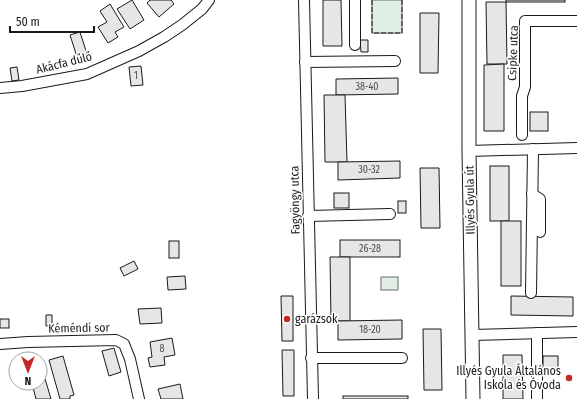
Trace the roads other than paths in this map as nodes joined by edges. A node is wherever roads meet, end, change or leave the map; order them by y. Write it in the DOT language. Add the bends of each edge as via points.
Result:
graph roads {
  1 [pos="209,0"];
  2 [pos="304,0"];
  3 [pos="355,0"];
  4 [pos="469,0"];
  5 [pos="577,21"];
  6 [pos="355,45"];
  7 [pos="395,61"];
  8 [pos="305,62"];
  9 [pos="0,88"];
  10 [pos="522,135"];
  11 [pos="577,148"];
  12 [pos="533,150"];
  13 [pos="469,151"];
  14 [pos="532,194"];
  15 [pos="390,214"];
  16 [pos="308,216"];
  17 [pos="540,232"];
  18 [pos="531,293"];
  19 [pos="577,332"];
  20 [pos="537,333"];
  21 [pos="472,335"];
  22 [pos="0,344"];
  23 [pos="311,358"];
  24 [pos="402,358"];
  25 [pos="139,399"];
  26 [pos="313,399"];
  27 [pos="473,399"];
  28 [pos="537,399"];
  1 -- 9 [label="street, Akácfa dűlő" via="202,9 164,37 87,74"];
  2 -- 8 [label="street, Fagyöngy utca"];
  3 -- 6 [label="street"];
  4 -- 13 [label="street, Illyés Gyula út"];
  5 -- 10 [label="street, Csipke utca" via="525,21"];
  7 -- 8 [label="street"];
  8 -- 16 [label="street, Fagyöngy utca"];
  11 -- 12 [label="street"];
  12 -- 13 [label="street"];
  12 -- 14 [label="street"];
  13 -- 21 [label="street, Illyés Gyula út"];
  14 -- 17 [label="street" via="540,199"];
  14 -- 18 [label="street"];
  15 -- 16 [label="street"];
  16 -- 23 [label="street, Fagyöngy utca"];
  19 -- 20 [label="street"];
  20 -- 21 [label="street"];
  20 -- 28 [label="street"];
  21 -- 27 [label="street, Illyés Gyula út"];
  22 -- 25 [label="street, Kéméndi sor" via="116,340 124,344 130,359"];
  23 -- 24 [label="street"];
  23 -- 26 [label="street, Fagyöngy utca"];
}
